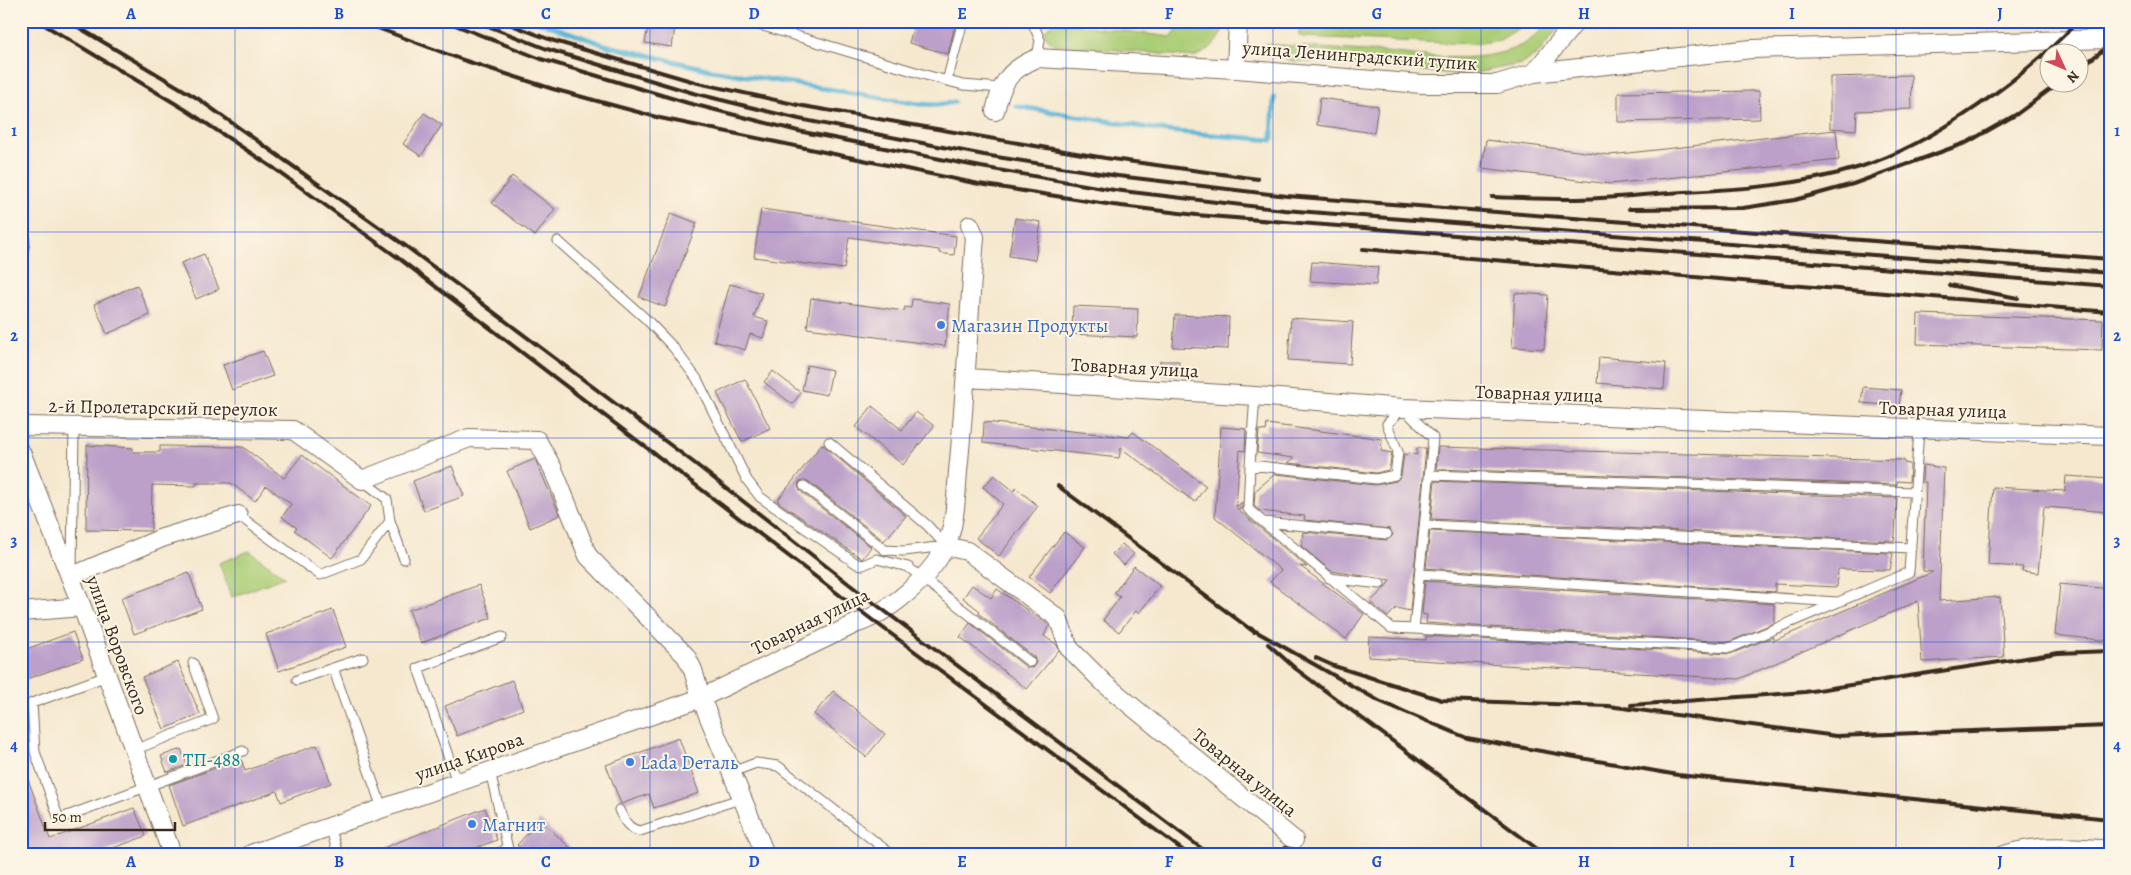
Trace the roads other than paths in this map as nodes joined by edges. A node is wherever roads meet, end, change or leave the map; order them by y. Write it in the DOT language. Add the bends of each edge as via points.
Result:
graph roads {
  1 [pos="746,21"];
  2 [pos="963,21"];
  3 [pos="1135,21"];
  4 [pos="1146,21"];
  5 [pos="1238,21"];
  6 [pos="1576,21"];
  7 [pos="1034,22"];
  8 [pos="2110,39"];
  9 [pos="1037,58"];
  10 [pos="1236,69"];
  11 [pos="1534,72"];
  12 [pos="948,81"];
  13 [pos="1000,88"];
  14 [pos="995,111"];
  15 [pos="21,212"];
  16 [pos="970,225"];
  17 [pos="558,241"];
  18 [pos="21,261"];
  19 [pos="966,378"];
  20 [pos="1255,396"];
  21 [pos="1403,408"];
  22 [pos="21,426"];
  23 [pos="74,426"];
  24 [pos="1919,430"];
  25 [pos="2110,436"];
  26 [pos="829,442"];
  27 [pos="21,452"];
  28 [pos="1250,465"];
  29 [pos="1429,475"];
  30 [pos="362,480"];
  31 [pos="804,486"];
  32 [pos="1914,492"];
  33 [pos="238,515"];
  34 [pos="390,521"];
  35 [pos="1263,522"];
  36 [pos="1425,525"];
  37 [pos="1387,534"];
  38 [pos="946,546"];
  39 [pos="1911,548"];
  40 [pos="404,559"];
  41 [pos="1420,574"];
  42 [pos="71,576"];
  43 [pos="924,578"];
  44 [pos="1328,578"];
  45 [pos="1380,584"];
  46 [pos="1840,603"];
  47 [pos="82,607"];
  48 [pos="21,612"];
  49 [pos="1414,629"];
  50 [pos="502,636"];
  51 [pos="363,658"];
  52 [pos="1030,662"];
  53 [pos="193,663"];
  54 [pos="333,668"];
  55 [pos="107,676"];
  56 [pos="297,680"];
  57 [pos="701,698"];
  58 [pos="134,750"];
  59 [pos="243,750"];
  60 [pos="490,771"];
  61 [pos="732,772"];
  62 [pos="457,782"];
  63 [pos="147,786"];
  64 [pos="742,798"];
  65 [pos="382,808"];
  66 [pos="619,810"];
  67 [pos="330,826"];
  68 [pos="1294,840"];
  69 [pos="2110,846"];
  70 [pos="510,852"];
  71 [pos="172,854"];
  72 [pos="251,854"];
  73 [pos="338,854"];
  74 [pos="496,854"];
  75 [pos="765,854"];
  76 [pos="891,854"];
  77 [pos="1995,854"];
  1 -- 12 [label="lane"];
  2 -- 12 [label="lane"];
  3 -- 4 [label="lane"];
  5 -- 10 [label="street"];
  6 -- 11 [label="street"];
  7 -- 9 [label="lane" via="1040,40"];
  8 -- 11 [label="street, улица Ленинградский тупик" via="1752,48"];
  9 -- 10 [label="street, улица Ленинградский тупик"];
  9 -- 13 [label="street" via="1017,67"];
  10 -- 11 [label="street, улица Ленинградский тупик" via="1440,84 1496,84"];
  12 -- 13 [label="lane"];
  13 -- 14 [label="street"];
  15 -- 18 [label="lane" via="25,243"];
  16 -- 19 [label="street, Товарная улица" via="976,237"];
  17 -- 43 [label="lane" via="673,347 697,379 746,480 760,497 857,564 877,559 908,567"];
  19 -- 20 [label="street, Товарная улица"];
  19 -- 38 [label="street, Товарная улица" via="954,511"];
  20 -- 21 [label="street, Товарная улица"];
  20 -- 28 [label="lane"];
  21 -- 24 [label="street, Товарная улица"];
  21 -- 28 [label="lane" via="1387,424 1398,452 1395,475 1376,479"];
  21 -- 29 [label="lane" via="1433,438"];
  22 -- 23 [label="street, 2-й Пролетарский переулок"];
  23 -- 30 [label="street, 2-й Пролетарский переулок" via="294,430"];
  23 -- 42 [label="lane"];
  24 -- 25 [label="street, Товарная улица"];
  24 -- 32 [label="lane"];
  26 -- 38 [label="lane" via="927,525"];
  27 -- 42 [label="street, улица Воровского"];
  28 -- 35 [label="lane" via="1248,508"];
  29 -- 32 [label="lane"];
  29 -- 36 [label="lane"];
  30 -- 34 [label="lane" via="387,499"];
  30 -- 57 [label="street" via="470,438 537,440 553,469 588,556 686,656"];
  31 -- 38 [label="lane" via="885,550"];
  32 -- 39 [label="lane"];
  33 -- 34 [label="lane" via="320,575 361,559"];
  33 -- 42 [label="street" via="162,538"];
  34 -- 40 [label="lane"];
  35 -- 37 [label="lane"];
  35 -- 44 [label="lane"];
  36 -- 39 [label="lane"];
  36 -- 41 [label="lane"];
  38 -- 43 [label="street, Товарная улица"];
  38 -- 68 [label="street, Товарная улица" via="967,551 1058,618 1069,648 1105,684"];
  39 -- 46 [label="lane" via="1908,572"];
  41 -- 46 [label="lane"];
  41 -- 49 [label="lane"];
  42 -- 47 [label="street, улица Воровского"];
  43 -- 52 [label="lane"];
  43 -- 57 [label="street, Товарная улица" via="872,619 855,624"];
  44 -- 45 [label="lane"];
  44 -- 49 [label="lane" via="1391,628"];
  46 -- 49 [label="lane" via="1730,648"];
  47 -- 48 [label="street"];
  47 -- 55 [label="street, улица Воровского"];
  50 -- 62 [label="lane" via="418,668"];
  51 -- 54 [label="lane"];
  53 -- 58 [label="lane" via="213,720"];
  54 -- 56 [label="lane"];
  54 -- 65 [label="lane"];
  55 -- 58 [label="street, улица Воровского"];
  55 -- 63 [label="lane" via="32,703 35,752 56,811 59,819"];
  57 -- 60 [label="street, улица Кирова"];
  57 -- 61 [label="street"];
  58 -- 63 [label="street, улица Воровского"];
  59 -- 63 [label="lane"];
  60 -- 62 [label="street, улица Кирова"];
  60 -- 70 [label="lane"];
  61 -- 64 [label="street"];
  61 -- 76 [label="lane" via="756,763 778,766"];
  62 -- 65 [label="street, улица Кирова"];
  63 -- 71 [label="street, улица Воровского"];
  64 -- 66 [label="lane" via="640,831 626,824"];
  64 -- 75 [label="street"];
  65 -- 67 [label="street, улица Кирова"];
  67 -- 72 [label="street, улица Кирова"];
  67 -- 73 [label="lane"];
  69 -- 77 [label="lane" via="2047,842 2008,848"];
  70 -- 74 [label="lane"];
}
